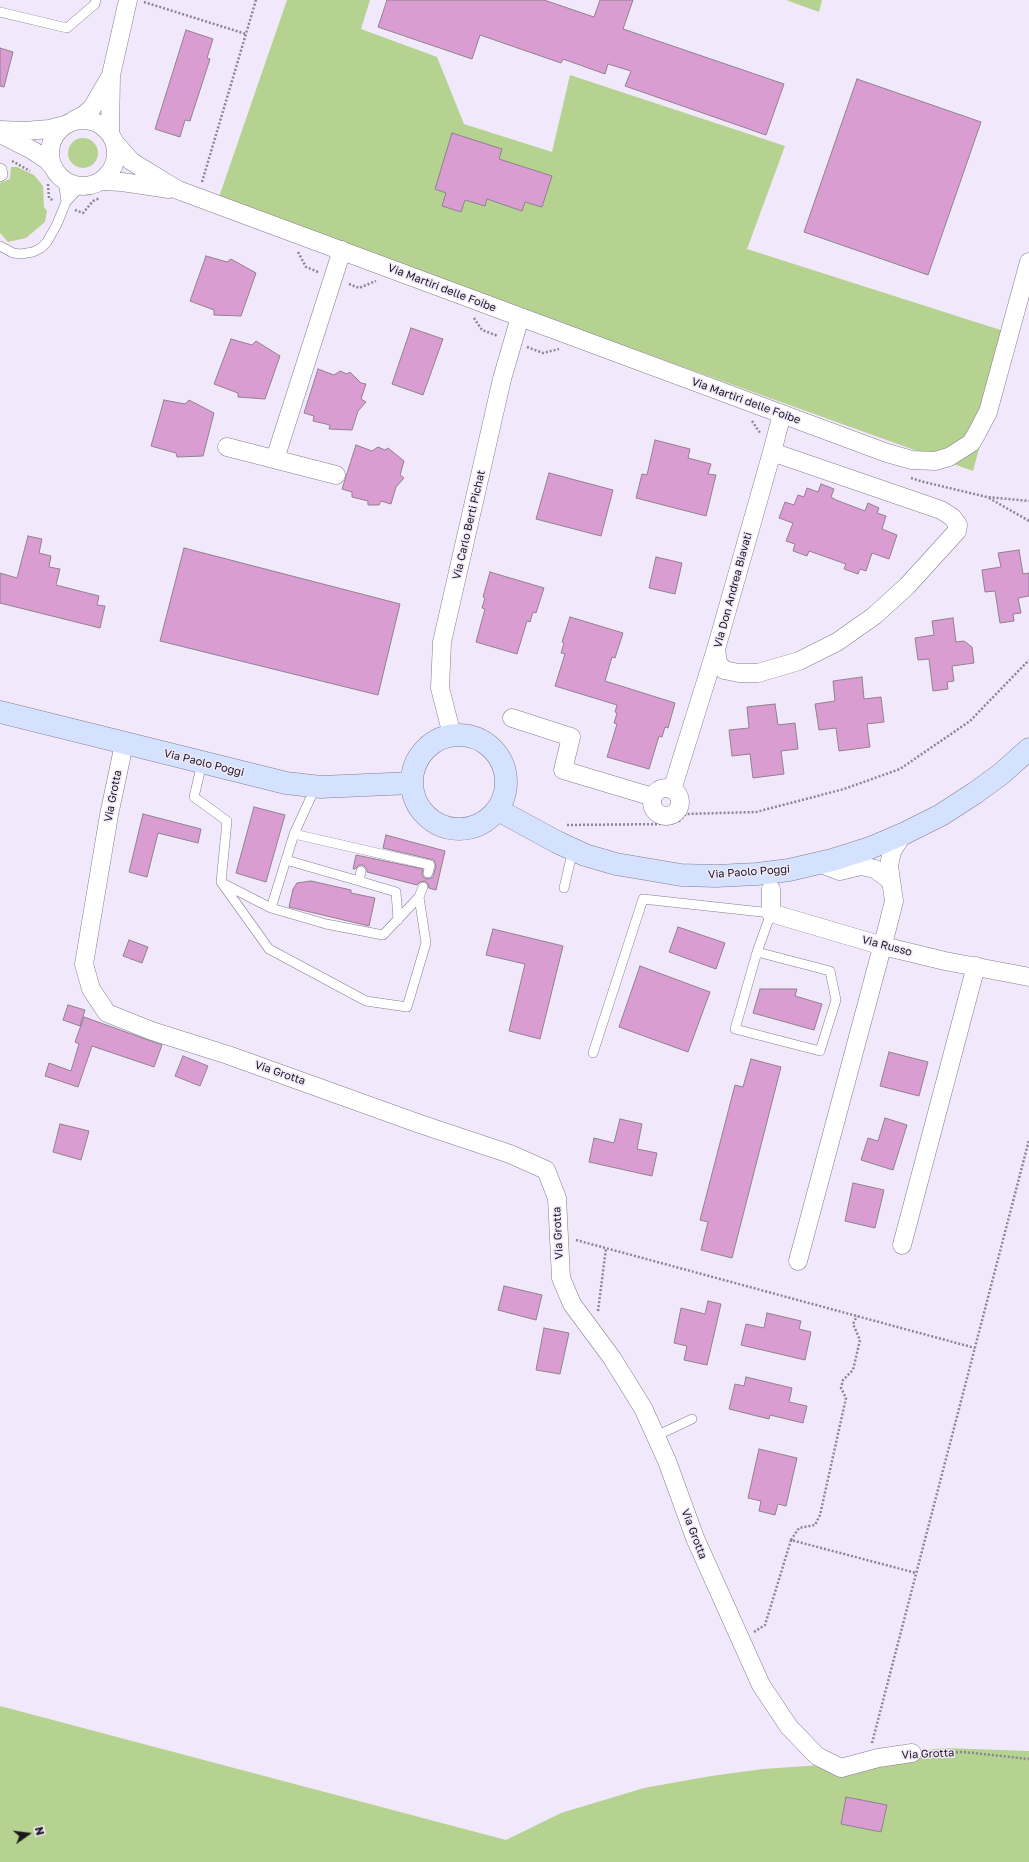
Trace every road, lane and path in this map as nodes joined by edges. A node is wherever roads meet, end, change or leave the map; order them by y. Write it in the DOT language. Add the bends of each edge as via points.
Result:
graph roads {
  1 [pos="96,0"];
  2 [pos="128,0"];
  3 [pos="138,0"];
  4 [pos="256,0"];
  5 [pos="0,12"];
  6 [pos="246,34"];
  7 [pos="111,75"];
  8 [pos="70,122"];
  9 [pos="0,130"];
  10 [pos="0,134"];
  11 [pos="113,138"];
  12 [pos="10,160"];
  13 [pos="0,168"];
  14 [pos="31,171"];
  15 [pos="54,175"];
  16 [pos="0,177"];
  17 [pos="101,181"];
  18 [pos="81,186"];
  19 [pos="178,190"];
  20 [pos="197,197"];
  21 [pos="65,204"];
  22 [pos="0,246"];
  23 [pos="342,250"];
  24 [pos="1028,273"];
  25 [pos="520,317"];
  26 [pos="782,414"];
  27 [pos="227,448"];
  28 [pos="772,452"];
  29 [pos="275,459"];
  30 [pos="336,475"];
  31 [pos="987,497"];
  32 [pos="1029,521"];
  33 [pos="716,649"];
  34 [pos="1029,660"];
  35 [pos="0,712"];
  36 [pos="512,718"];
  37 [pos="452,735"];
  38 [pos="124,744"];
  39 [pos="1029,749"];
  40 [pos="202,762"];
  41 [pos="412,783"];
  42 [pos="316,786"];
  43 [pos="672,790"];
  44 [pos="653,797"];
  45 [pos="498,810"];
  46 [pos="294,834"];
  47 [pos="903,834"];
  48 [pos="565,846"];
  49 [pos="286,860"];
  50 [pos="819,863"];
  51 [pos="361,871"];
  52 [pos="428,873"];
  53 [pos="891,881"];
  54 [pos="359,882"];
  55 [pos="222,884"];
  56 [pos="423,887"];
  57 [pos="564,888"];
  58 [pos="771,889"];
  59 [pos="419,897"];
  60 [pos="272,908"];
  61 [pos="771,913"];
  62 [pos="398,920"];
  63 [pos="883,946"];
  64 [pos="757,952"];
  65 [pos="976,966"];
  66 [pos="1029,976"];
  67 [pos="593,1053"];
  68 [pos="1029,1140"];
  69 [pos="558,1236"];
  70 [pos="902,1245"];
  71 [pos="606,1248"];
  72 [pos="798,1261"];
  73 [pos="857,1316"];
  74 [pos="594,1335"];
  75 [pos="975,1348"];
  76 [pos="692,1419"];
  77 [pos="656,1436"];
  78 [pos="791,1540"];
  79 [pos="916,1573"];
  80 [pos="740,1641"];
  81 [pos="912,1753"];
  82 [pos="1029,1759"];
  83 [pos="868,1761"];
  1 -- 5 [label="lane" via="95,4 67,28"];
  2 -- 7 [label="street"];
  3 -- 6 [label="path"];
  4 -- 6 [label="path"];
  6 -- 20 [label="path"];
  7 -- 8 [label="street" via="92,108"];
  7 -- 11 [label="street"];
  8 -- 9 [label="street, Via Martiri delle Foibe" via="50,129"];
  8 -- 11 [label="street, Via Martiri delle Foibe" via="82,119 94,121 105,127"];
  8 -- 15 [label="street" via="56,134 50,147"];
  10 -- 15 [label="street" via="46,160"];
  11 -- 17 [label="street" via="117,154 114,167"];
  11 -- 19 [label="street, Via Martiri delle Foibe" via="131,161"];
  12 -- 14 [label="path"];
  13 -- 16 [label="lane" via="3,175"];
  15 -- 18 [label="street" via="73,185"];
  15 -- 21 [label="lane"];
  15 -- 21 [label="path" via="49,185 48,198"];
  17 -- 18 [label="street, Via Martiri delle Foibe"];
  17 -- 19 [label="street, Via Martiri delle Foibe"];
  18 -- 21 [label="lane"];
  19 -- 20 [label="street, Via Martiri delle Foibe"];
  20 -- 23 [label="street, Via Martiri delle Foibe"];
  21 -- 22 [label="lane" via="47,242 41,248 21,254"];
  23 -- 25 [label="street, Via Martiri delle Foibe"];
  23 -- 29 [label="street"];
  24 -- 26 [label="street, Via Martiri delle Foibe" via="988,412 971,443 949,457 935,461 912,460"];
  25 -- 26 [label="street, Via Martiri delle Foibe"];
  25 -- 37 [label="street, Via Carlo Berti Pichat" via="502,379 442,642 440,688"];
  26 -- 28 [label="street, Via Don Andrea Biavati"];
  27 -- 29 [label="street"];
  28 -- 33 [label="street, Via Don Andrea Biavati"];
  28 -- 33 [label="street, Via Don Andrea Biavati" via="941,510 952,517 958,525 958,531 907,586 874,616 837,642 799,661 758,673 739,673 724,670 718,663"];
  29 -- 30 [label="street"];
  31 -- 32 [label="path"];
  33 -- 43 [label="street"];
  34 -- 48 [label="path" via="970,721 900,769 844,789 756,812 686,814 679,821 670,824 566,826"];
  35 -- 38 [label="main road, Via Paolo Poggi"];
  36 -- 44 [label="street" via="571,737 563,770"];
  37 -- 41 [label="main road" via="441,738 423,752 417,761"];
  37 -- 45 [label="main road" via="468,735 483,741 495,751 504,764 507,780 505,796"];
  38 -- 40 [label="main road, Via Paolo Poggi"];
  38 -- 69 [label="street, Via Grotta" via="109,815 84,964 92,989 108,1013 152,1031 510,1154 546,1170 557,1198"];
  39 -- 47 [label="main road, Via Paolo Poggi" via="1001,774 964,800"];
  40 -- 42 [label="main road, Via Paolo Poggi" via="286,783"];
  40 -- 55 [label="lane" via="194,798 227,821"];
  41 -- 42 [label="main road, Via Paolo Poggi"];
  41 -- 45 [label="main road" via="423,813 440,826 461,830 472,828 482,824"];
  42 -- 46 [label="lane"];
  43 -- 44 [label="street" via="660,790"];
  43 -- 44 [label="street" via="677,794 679,802 677,811 669,816 657,812 652,804"];
  45 -- 48 [label="main road, Via Paolo Poggi"];
  46 -- 49 [label="lane"];
  46 -- 52 [label="lane" via="365,854 430,865"];
  47 -- 50 [label="main road, Via Paolo Poggi" via="870,848"];
  47 -- 53 [label="street" via="892,851"];
  48 -- 50 [label="main road, Via Paolo Poggi" via="616,864 681,875 757,874"];
  48 -- 57 [label="lane"];
  49 -- 54 [label="lane"];
  49 -- 60 [label="lane"];
  50 -- 53 [label="street" via="840,871 861,866 875,869"];
  51 -- 54 [label="lane"];
  53 -- 63 [label="street" via="894,901"];
  54 -- 62 [label="lane" via="396,892"];
  55 -- 59 [label="lane" via="269,949 366,1001 407,1008 426,942"];
  55 -- 60 [label="lane"];
  56 -- 59 [label="lane"];
  58 -- 61 [label="street"];
  59 -- 62 [label="lane"];
  60 -- 62 [label="lane" via="326,924 383,935"];
  61 -- 63 [label="street, Via Russo"];
  61 -- 64 [label="lane"];
  61 -- 67 [label="lane" via="643,899"];
  63 -- 65 [label="street, Via Russo"];
  63 -- 72 [label="street"];
  64 -- 64 [label="lane" via="735,1029 820,1051 836,1000 830,971"];
  65 -- 66 [label="street, Via Russo"];
  65 -- 70 [label="street"];
  68 -- 75 [label="path"];
  69 -- 71 [label="path"];
  69 -- 74 [label="street, Via Grotta" via="561,1278 572,1304"];
  71 -- 73 [label="path"];
  71 -- 74 [label="path"];
  73 -- 75 [label="path"];
  73 -- 78 [label="path" via="854,1324 860,1340 853,1370 842,1380 841,1388 846,1398 820,1514 815,1525 799,1528"];
  74 -- 77 [label="street, Via Grotta" via="612,1358 643,1408"];
  75 -- 79 [label="path"];
  76 -- 77 [label="lane"];
  77 -- 80 [label="street, Via Grotta" via="695,1538"];
  78 -- 79 [label="path"];
  78 -- 80 [label="path" via="765,1625"];
  79 -- 83 [label="path"];
  80 -- 83 [label="street, Via Grotta" via="760,1685 789,1727 817,1756 841,1768"];
  81 -- 82 [label="path, Via Grotta" via="964,1752"];
  81 -- 83 [label="street, Via Grotta"];
}
